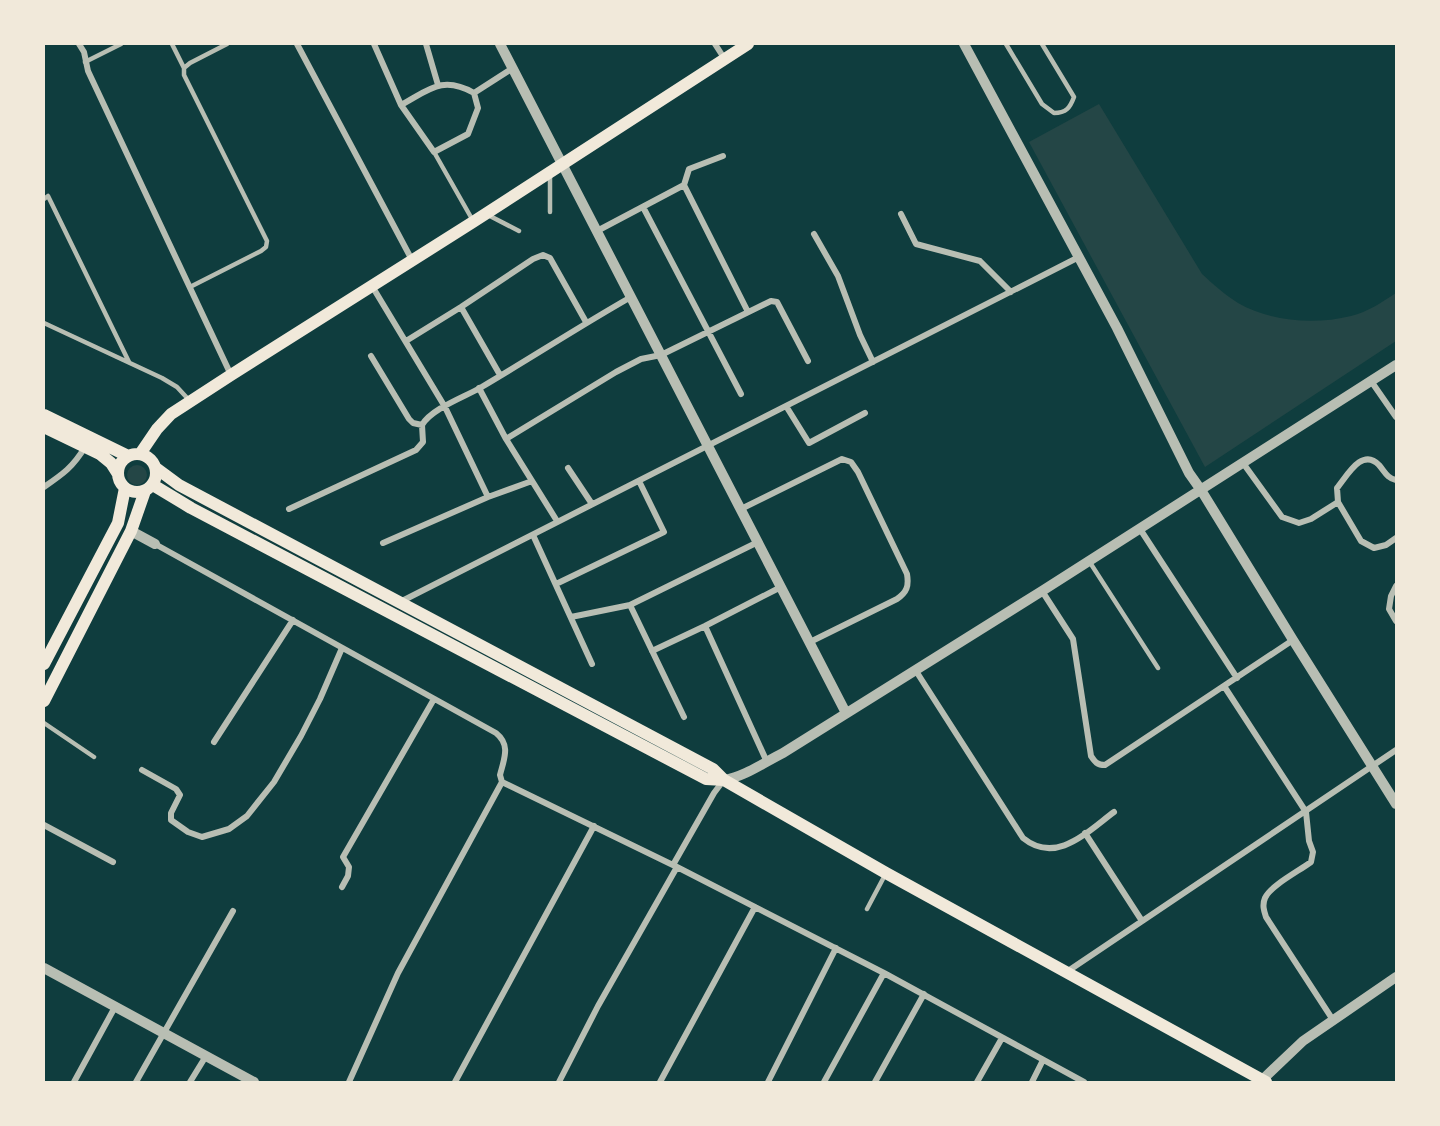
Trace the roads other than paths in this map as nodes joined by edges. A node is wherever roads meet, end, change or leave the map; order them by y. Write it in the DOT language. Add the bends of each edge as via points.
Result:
graph roads {
  1 [pos="80,44"];
  2 [pos="121,44"];
  3 [pos="172,44"];
  4 [pos="227,44"];
  5 [pos="297,44"];
  6 [pos="374,44"];
  7 [pos="426,44"];
  8 [pos="500,44"];
  9 [pos="715,44"];
  10 [pos="748,44"];
  11 [pos="964,44"];
  12 [pos="1006,44"];
  13 [pos="1042,44"];
  14 [pos="724,58"];
  15 [pos="85,62"];
  16 [pos="184,68"];
  17 [pos="513,68"];
  18 [pos="438,85"];
  19 [pos="474,93"];
  20 [pos="400,105"];
  21 [pos="434,152"];
  22 [pos="723,156"];
  23 [pos="562,163"];
  24 [pos="550,171"];
  25 [pos="684,185"];
  26 [pos="44,199"];
  27 [pos="642,207"];
  28 [pos="550,212"];
  29 [pos="486,213"];
  30 [pos="901,214"];
  31 [pos="473,222"];
  32 [pos="519,231"];
  33 [pos="597,231"];
  34 [pos="814,234"];
  35 [pos="1079,257"];
  36 [pos="412,260"];
  37 [pos="372,286"];
  38 [pos="190,287"];
  39 [pos="1011,292"];
  40 [pos="631,297"];
  41 [pos="461,307"];
  42 [pos="748,312"];
  43 [pos="586,322"];
  44 [pos="44,323"];
  45 [pos="709,331"];
  46 [pos="406,341"];
  47 [pos="661,355"];
  48 [pos="371,356"];
  49 [pos="808,361"];
  50 [pos="873,362"];
  51 [pos="129,363"];
  52 [pos="1396,365"];
  53 [pos="231,375"];
  54 [pos="500,375"];
  55 [pos="1371,381"];
  56 [pos="479,388"];
  57 [pos="741,394"];
  58 [pos="191,402"];
  59 [pos="786,406"];
  60 [pos="445,407"];
  61 [pos="865,413"];
  62 [pos="44,415"];
  63 [pos="1396,417"];
  64 [pos="422,425"];
  65 [pos="44,427"];
  66 [pos="507,439"];
  67 [pos="708,446"];
  68 [pos="85,447"];
  69 [pos="134,455"];
  70 [pos="1243,463"];
  71 [pos="156,468"];
  72 [pos="568,468"];
  73 [pos="118,474"];
  74 [pos="1396,480"];
  75 [pos="532,481"];
  76 [pos="639,481"];
  77 [pos="44,486"];
  78 [pos="125,488"];
  79 [pos="149,488"];
  80 [pos="1201,490"];
  81 [pos="488,497"];
  82 [pos="1338,502"];
  83 [pos="592,504"];
  84 [pos="289,509"];
  85 [pos="741,509"];
  86 [pos="557,521"];
  87 [pos="1140,529"];
  88 [pos="131,531"];
  89 [pos="533,534"];
  90 [pos="1396,538"];
  91 [pos="758,542"];
  92 [pos="383,543"];
  93 [pos="154,544"];
  94 [pos="1089,561"];
  95 [pos="556,584"];
  96 [pos="1396,586"];
  97 [pos="781,587"];
  98 [pos="1042,591"];
  99 [pos="400,602"];
  100 [pos="630,605"];
  101 [pos="571,617"];
  102 [pos="293,620"];
  103 [pos="1396,621"];
  104 [pos="705,626"];
  105 [pos="1293,640"];
  106 [pos="810,642"];
  107 [pos="342,648"];
  108 [pos="652,651"];
  109 [pos="44,664"];
  110 [pos="592,664"];
  111 [pos="1158,668"];
  112 [pos="916,671"];
  113 [pos="1237,678"];
  114 [pos="1224,686"];
  115 [pos="434,699"];
  116 [pos="44,701"];
  117 [pos="846,712"];
  118 [pos="684,717"];
  119 [pos="44,723"];
  120 [pos="214,742"];
  121 [pos="1396,750"];
  122 [pos="94,757"];
  123 [pos="767,762"];
  124 [pos="1372,766"];
  125 [pos="142,770"];
  126 [pos="724,780"];
  127 [pos="502,782"];
  128 [pos="1396,804"];
  129 [pos="1114,812"];
  130 [pos="1306,812"];
  131 [pos="44,825"];
  132 [pos="594,826"];
  133 [pos="1085,833"];
  134 [pos="113,862"];
  135 [pos="675,866"];
  136 [pos="886,873"];
  137 [pos="342,887"];
  138 [pos="755,908"];
  139 [pos="867,909"];
  140 [pos="233,911"];
  141 [pos="1142,921"];
  142 [pos="836,948"];
  143 [pos="44,968"];
  144 [pos="1068,971"];
  145 [pos="884,973"];
  146 [pos="1396,977"];
  147 [pos="924,994"];
  148 [pos="115,1007"];
  149 [pos="1333,1020"];
  150 [pos="163,1033"];
  151 [pos="1002,1038"];
  152 [pos="206,1056"];
  153 [pos="1043,1060"];
  154 [pos="1264,1081"];
  155 [pos="1084,1082"];
  156 [pos="74,1083"];
  157 [pos="136,1083"];
  158 [pos="190,1083"];
  159 [pos="254,1083"];
  160 [pos="349,1083"];
  161 [pos="455,1083"];
  162 [pos="559,1083"];
  163 [pos="660,1083"];
  164 [pos="768,1083"];
  165 [pos="824,1083"];
  166 [pos="875,1083"];
  167 [pos="977,1083"];
  168 [pos="1032,1083"];
  1 -- 15 [label="street"];
  2 -- 15 [label="lane"];
  3 -- 16 [label="lane"];
  4 -- 16 [label="lane"];
  5 -- 36 [label="street"];
  6 -- 20 [label="street"];
  7 -- 18 [label="street"];
  8 -- 17 [label="street"];
  9 -- 14 [label="street"];
  10 -- 14 [label="main road"];
  11 -- 35 [label="street"];
  12 -- 13 [label="lane" via="1042,104 1054,113 1063,113 1074,97"];
  14 -- 23 [label="main road"];
  15 -- 38 [label="street"];
  16 -- 38 [label="lane" via="184,75 267,241 261,251"];
  17 -- 19 [label="street"];
  17 -- 23 [label="street"];
  18 -- 19 [label="street" via="453,84"];
  18 -- 20 [label="street"];
  19 -- 21 [label="street" via="478,108 468,134"];
  20 -- 21 [label="street"];
  21 -- 31 [label="lane"];
  22 -- 25 [label="street" via="689,169"];
  23 -- 24 [label="main road"];
  23 -- 33 [label="street"];
  24 -- 28 [label="lane"];
  24 -- 29 [label="main road"];
  25 -- 27 [label="street"];
  25 -- 42 [label="street"];
  26 -- 51 [label="lane" via="48,196"];
  27 -- 33 [label="street"];
  27 -- 45 [label="street"];
  29 -- 31 [label="main road"];
  29 -- 32 [label="lane"];
  30 -- 39 [label="street" via="916,244 980,261"];
  31 -- 36 [label="main road"];
  33 -- 40 [label="street"];
  34 -- 50 [label="street" via="838,276"];
  35 -- 39 [label="street"];
  35 -- 80 [label="street"];
  36 -- 37 [label="main road"];
  37 -- 46 [label="street"];
  37 -- 53 [label="main road"];
  38 -- 53 [label="street"];
  39 -- 50 [label="street"];
  40 -- 43 [label="street"];
  40 -- 47 [label="street"];
  41 -- 43 [label="street" via="543,255 550,258"];
  41 -- 46 [label="street"];
  41 -- 54 [label="street"];
  42 -- 45 [label="street"];
  42 -- 49 [label="street" via="777,302"];
  43 -- 54 [label="street"];
  44 -- 51 [label="lane"];
  45 -- 47 [label="street"];
  45 -- 57 [label="street"];
  46 -- 60 [label="street"];
  47 -- 66 [label="street" via="641,359 616,372"];
  47 -- 67 [label="street"];
  48 -- 64 [label="street" via="409,419"];
  50 -- 59 [label="street"];
  51 -- 58 [label="lane" via="171,383"];
  52 -- 55 [label="street"];
  53 -- 58 [label="main road"];
  54 -- 56 [label="street"];
  55 -- 63 [label="street"];
  55 -- 70 [label="street"];
  56 -- 60 [label="street"];
  56 -- 66 [label="street"];
  58 -- 69 [label="main road" via="163,422"];
  59 -- 61 [label="street" via="809,443"];
  59 -- 67 [label="street"];
  60 -- 64 [label="street"];
  60 -- 81 [label="street"];
  62 -- 69 [label="main road"];
  64 -- 84 [label="street" via="423,442 419,448"];
  65 -- 68 [label="main road"];
  66 -- 75 [label="street"];
  67 -- 76 [label="street"];
  67 -- 85 [label="street"];
  68 -- 73 [label="main road" via="107,459"];
  68 -- 77 [label="street" via="72,467"];
  69 -- 71 [label="main road" via="150,458"];
  69 -- 73 [label="main road" via="121,464"];
  70 -- 80 [label="street"];
  70 -- 82 [label="street" via="1282,517 1299,523"];
  71 -- 79 [label="main road" via="156,478"];
  71 -- 99 [label="main road" via="179,485"];
  72 -- 83 [label="street"];
  73 -- 78 [label="main road"];
  74 -- 82 [label="street" via="1373,460 1362,460 1337,488"];
  75 -- 81 [label="street"];
  75 -- 86 [label="street"];
  76 -- 83 [label="street"];
  76 -- 95 [label="street" via="664,532"];
  78 -- 79 [label="main road" via="137,492"];
  78 -- 109 [label="main road" via="118,524"];
  79 -- 88 [label="main road"];
  79 -- 126 [label="main road" via="706,779"];
  80 -- 87 [label="street"];
  80 -- 105 [label="street"];
  81 -- 92 [label="street"];
  82 -- 90 [label="street" via="1361,541 1374,548"];
  83 -- 86 [label="street"];
  85 -- 91 [label="street"];
  85 -- 106 [label="street" via="842,459 851,462 858,472 909,584 905,594 897,599"];
  86 -- 89 [label="street"];
  87 -- 94 [label="street"];
  87 -- 113 [label="street"];
  88 -- 93 [label="street"];
  88 -- 116 [label="main road"];
  89 -- 95 [label="street"];
  89 -- 99 [label="street"];
  91 -- 97 [label="street"];
  91 -- 100 [label="street"];
  93 -- 102 [label="street"];
  94 -- 98 [label="street"];
  94 -- 111 [label="lane"];
  95 -- 101 [label="street"];
  96 -- 103 [label="street" via="1389,609"];
  97 -- 104 [label="street"];
  97 -- 106 [label="street"];
  98 -- 112 [label="street"];
  98 -- 114 [label="street" via="1073,639 1091,756 1096,764 1105,765"];
  99 -- 126 [label="main road" via="704,764"];
  100 -- 101 [label="street"];
  100 -- 108 [label="street"];
  101 -- 110 [label="street"];
  102 -- 107 [label="street"];
  102 -- 120 [label="street"];
  104 -- 108 [label="street"];
  104 -- 123 [label="street"];
  105 -- 113 [label="street"];
  105 -- 124 [label="street"];
  106 -- 117 [label="street"];
  107 -- 115 [label="street"];
  107 -- 125 [label="street" via="283,768 247,816 229,829 202,837 176,825 171,813 180,795"];
  108 -- 118 [label="street"];
  112 -- 117 [label="street"];
  112 -- 133 [label="street" via="1023,838 1032,846 1053,849"];
  113 -- 114 [label="street"];
  114 -- 130 [label="street"];
  115 -- 127 [label="street" via="502,738 506,753"];
  115 -- 137 [label="street" via="343,857 349,867"];
  117 -- 123 [label="street"];
  119 -- 122 [label="lane"];
  121 -- 124 [label="street"];
  123 -- 126 [label="street"];
  124 -- 128 [label="street"];
  124 -- 130 [label="street"];
  126 -- 135 [label="street"];
  126 -- 136 [label="main road"];
  127 -- 132 [label="street"];
  127 -- 160 [label="street" via="398,973"];
  129 -- 133 [label="street"];
  130 -- 141 [label="street"];
  130 -- 149 [label="street" via="1311,862 1272,890 1265,897 1263,908"];
  131 -- 134 [label="street"];
  132 -- 135 [label="street"];
  132 -- 161 [label="street"];
  133 -- 141 [label="street"];
  135 -- 138 [label="street"];
  135 -- 162 [label="street"];
  136 -- 139 [label="lane"];
  136 -- 144 [label="main road"];
  138 -- 142 [label="street"];
  138 -- 163 [label="street"];
  140 -- 150 [label="street"];
  141 -- 144 [label="street"];
  142 -- 145 [label="street"];
  142 -- 164 [label="street"];
  143 -- 148 [label="street"];
  144 -- 154 [label="main road"];
  145 -- 147 [label="street"];
  145 -- 165 [label="street"];
  146 -- 149 [label="street"];
  147 -- 151 [label="street"];
  147 -- 166 [label="street"];
  148 -- 150 [label="street"];
  148 -- 156 [label="street"];
  149 -- 154 [label="street" via="1303,1041"];
  150 -- 152 [label="street"];
  150 -- 157 [label="street"];
  151 -- 153 [label="street"];
  151 -- 167 [label="street"];
  152 -- 158 [label="street"];
  152 -- 159 [label="street"];
  153 -- 155 [label="street"];
  153 -- 168 [label="street"];
}
